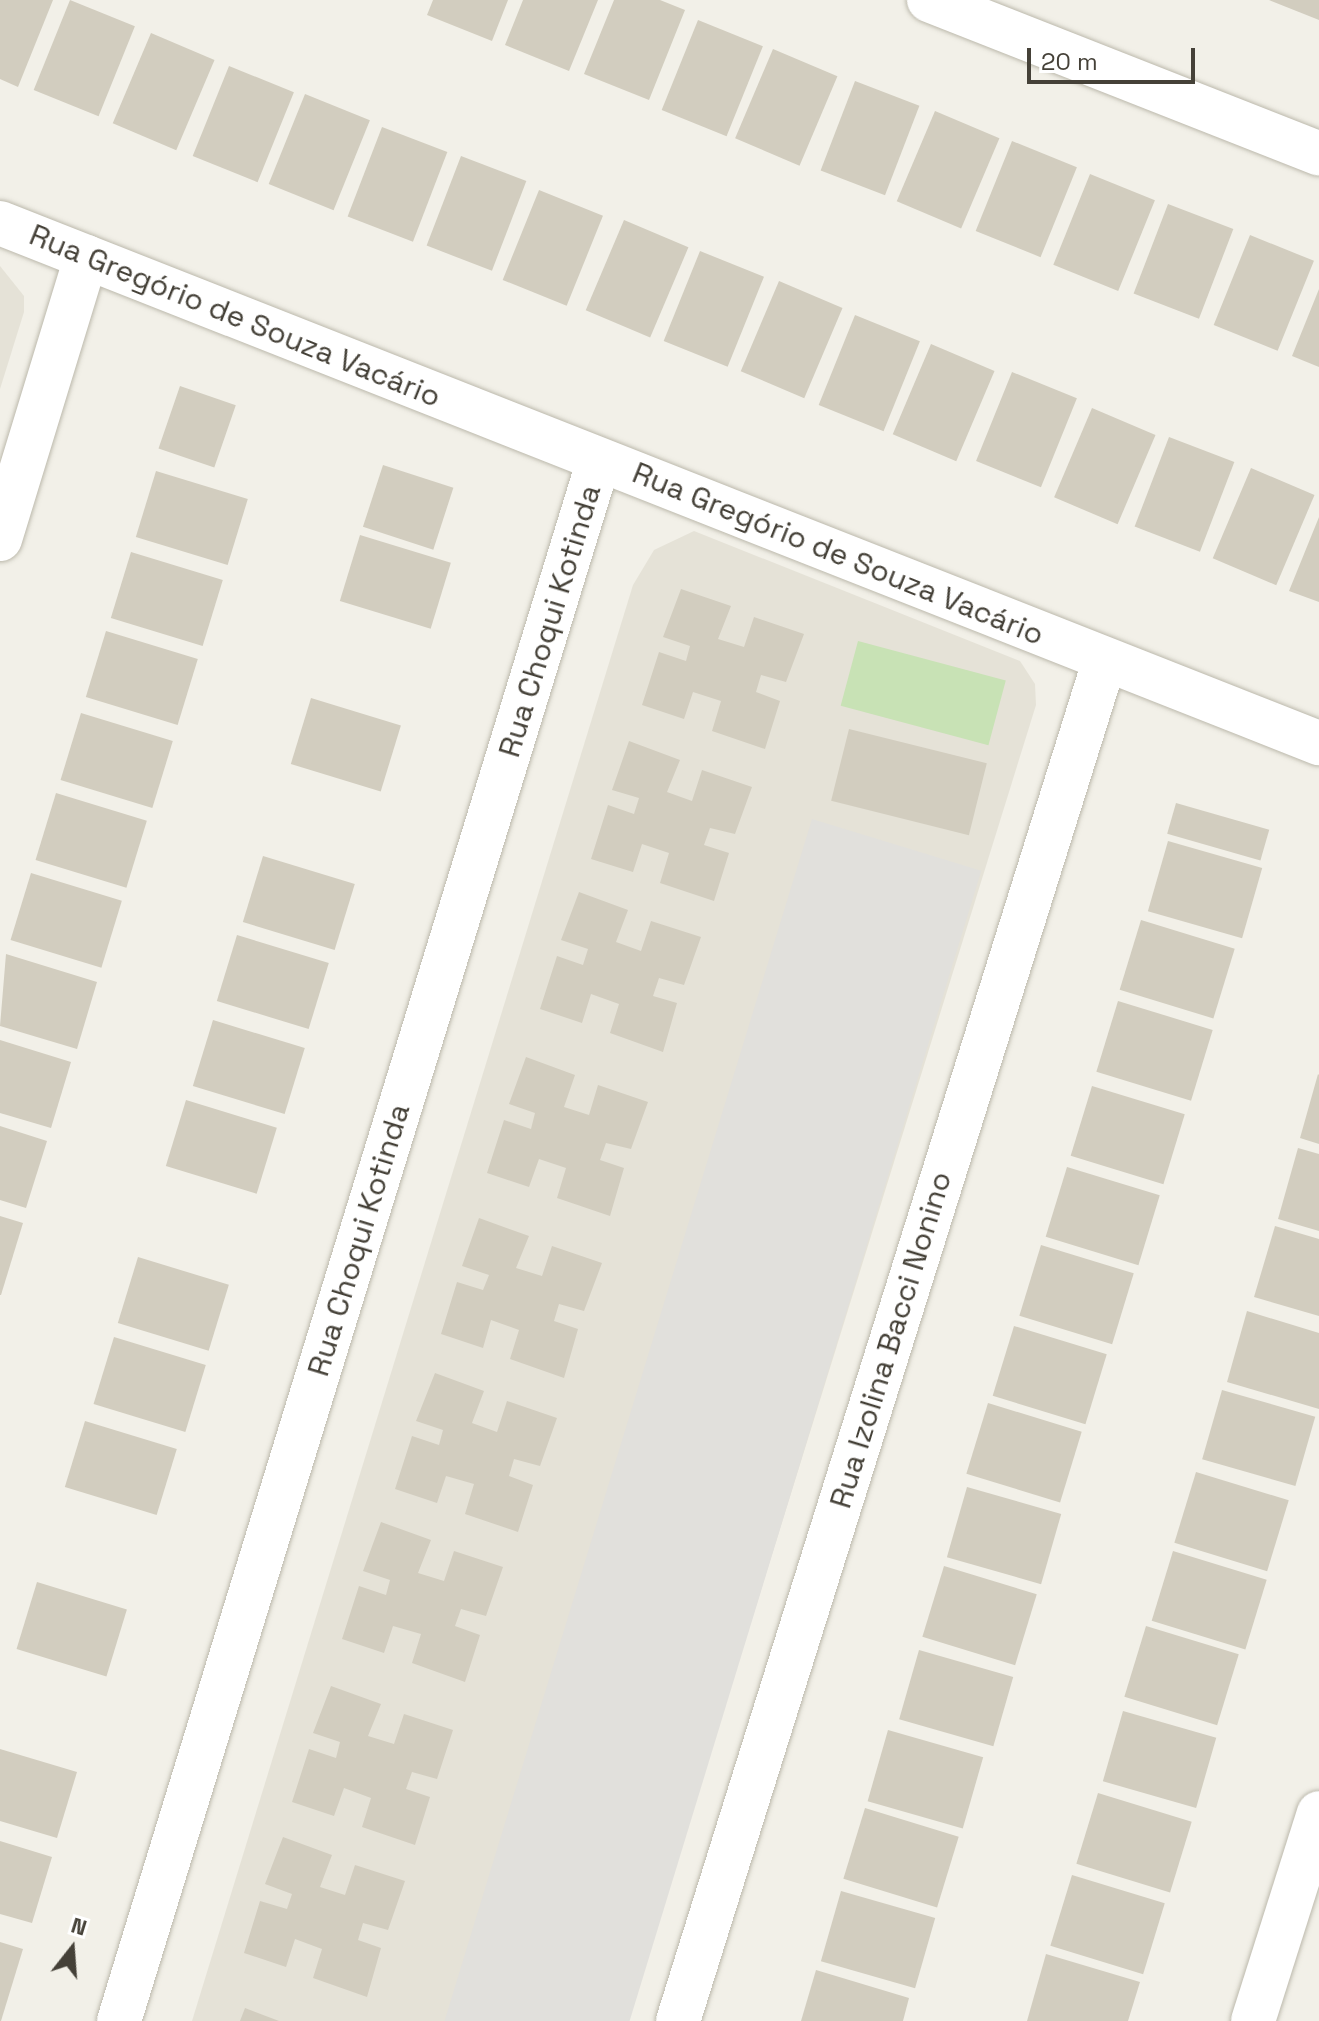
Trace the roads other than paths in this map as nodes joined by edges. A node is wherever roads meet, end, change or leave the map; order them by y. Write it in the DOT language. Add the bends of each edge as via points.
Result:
graph roads {
  1 [pos="929,0"];
  2 [pos="1319,154"];
  3 [pos="0,223"];
  4 [pos="86,257"];
  5 [pos="599,460"];
  6 [pos="0,539"];
  7 [pos="1105,659"];
  8 [pos="1319,743"];
  9 [pos="1319,1813"];
  10 [pos="119,2021"];
  11 [pos="678,2021"];
  12 [pos="1253,2021"];
  1 -- 2 [label="street"];
  3 -- 4 [label="street, Rua Gregório de Souza Vacário"];
  4 -- 5 [label="street, Rua Gregório de Souza Vacário"];
  4 -- 6 [label="street"];
  5 -- 7 [label="street, Rua Gregório de Souza Vacário"];
  5 -- 10 [label="street, Rua Choqui Kotinda"];
  7 -- 8 [label="street, Rua Gregório de Souza Vacário"];
  7 -- 11 [label="street, Rua Izolina Bacci Nonino"];
  9 -- 12 [label="street"];
}
